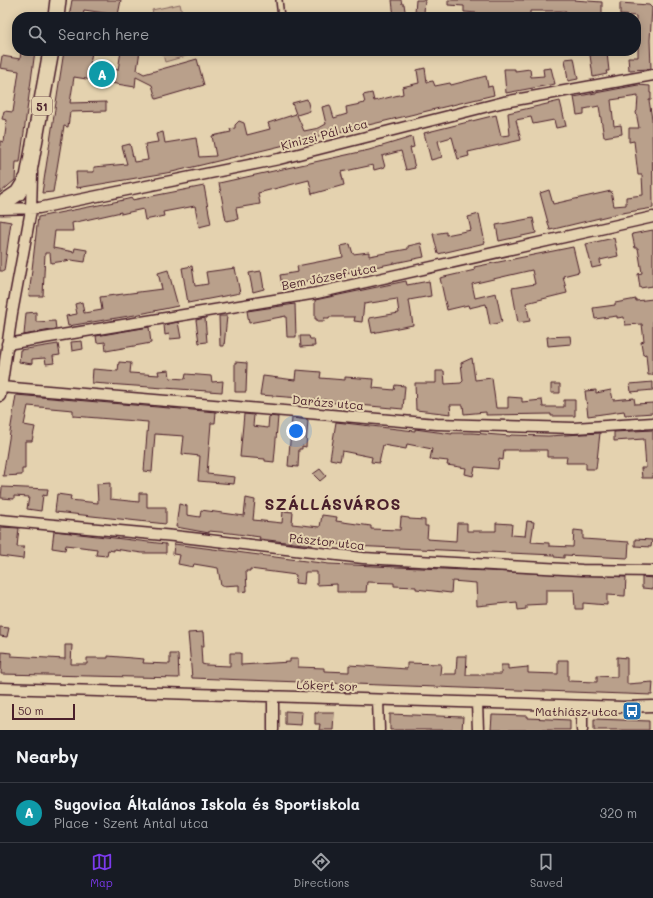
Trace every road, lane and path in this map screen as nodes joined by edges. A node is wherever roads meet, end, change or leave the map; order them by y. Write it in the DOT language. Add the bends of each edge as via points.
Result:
graph roads {
  1 [pos="58,0"];
  2 [pos="279,0"];
  3 [pos="57,12"];
  4 [pos="280,12"];
  5 [pos="50,56"];
  6 [pos="653,75"];
  7 [pos="32,161"];
  8 [pos="0,205"];
  9 [pos="0,209"];
  10 [pos="31,210"];
  11 [pos="653,217"];
  12 [pos="7,344"];
  13 [pos="1,392"];
  14 [pos="653,423"];
  15 [pos="0,520"];
  16 [pos="653,571"];
  17 [pos="0,688"];
  18 [pos="274,696"];
  19 [pos="378,700"];
  20 [pos="478,703"];
  21 [pos="582,706"];
  22 [pos="653,706"];
  23 [pos="273,730"];
  24 [pos="379,730"];
  25 [pos="478,730"];
  26 [pos="582,730"];
  1 -- 3 [label="main road"];
  2 -- 4 [label="lane"];
  5 -- 7 [label="main road, 51"];
  6 -- 10 [label="street, Kinizsi Pál utca" via="504,102 279,159"];
  7 -- 8 [label="main road, 51" via="23,188 13,198"];
  7 -- 10 [label="street"];
  9 -- 10 [label="street, Kinizsi Pál utca"];
  10 -- 12 [label="street"];
  11 -- 12 [label="street, Bem József utca" via="317,293"];
  12 -- 13 [label="street"];
  13 -- 14 [label="street, Darázs utca" via="438,424 574,428"];
  15 -- 16 [label="street, Pásztor utca" via="174,536 363,558 582,570"];
  17 -- 18 [label="street, Lőkert sor"];
  18 -- 19 [label="street, Lőkert sor"];
  18 -- 23 [label="street"];
  19 -- 20 [label="street, Lőkert sor"];
  19 -- 24 [label="street"];
  20 -- 21 [label="street, Lőkert sor"];
  20 -- 25 [label="street"];
  21 -- 22 [label="street, Lőkert sor"];
  21 -- 26 [label="street"];
}
